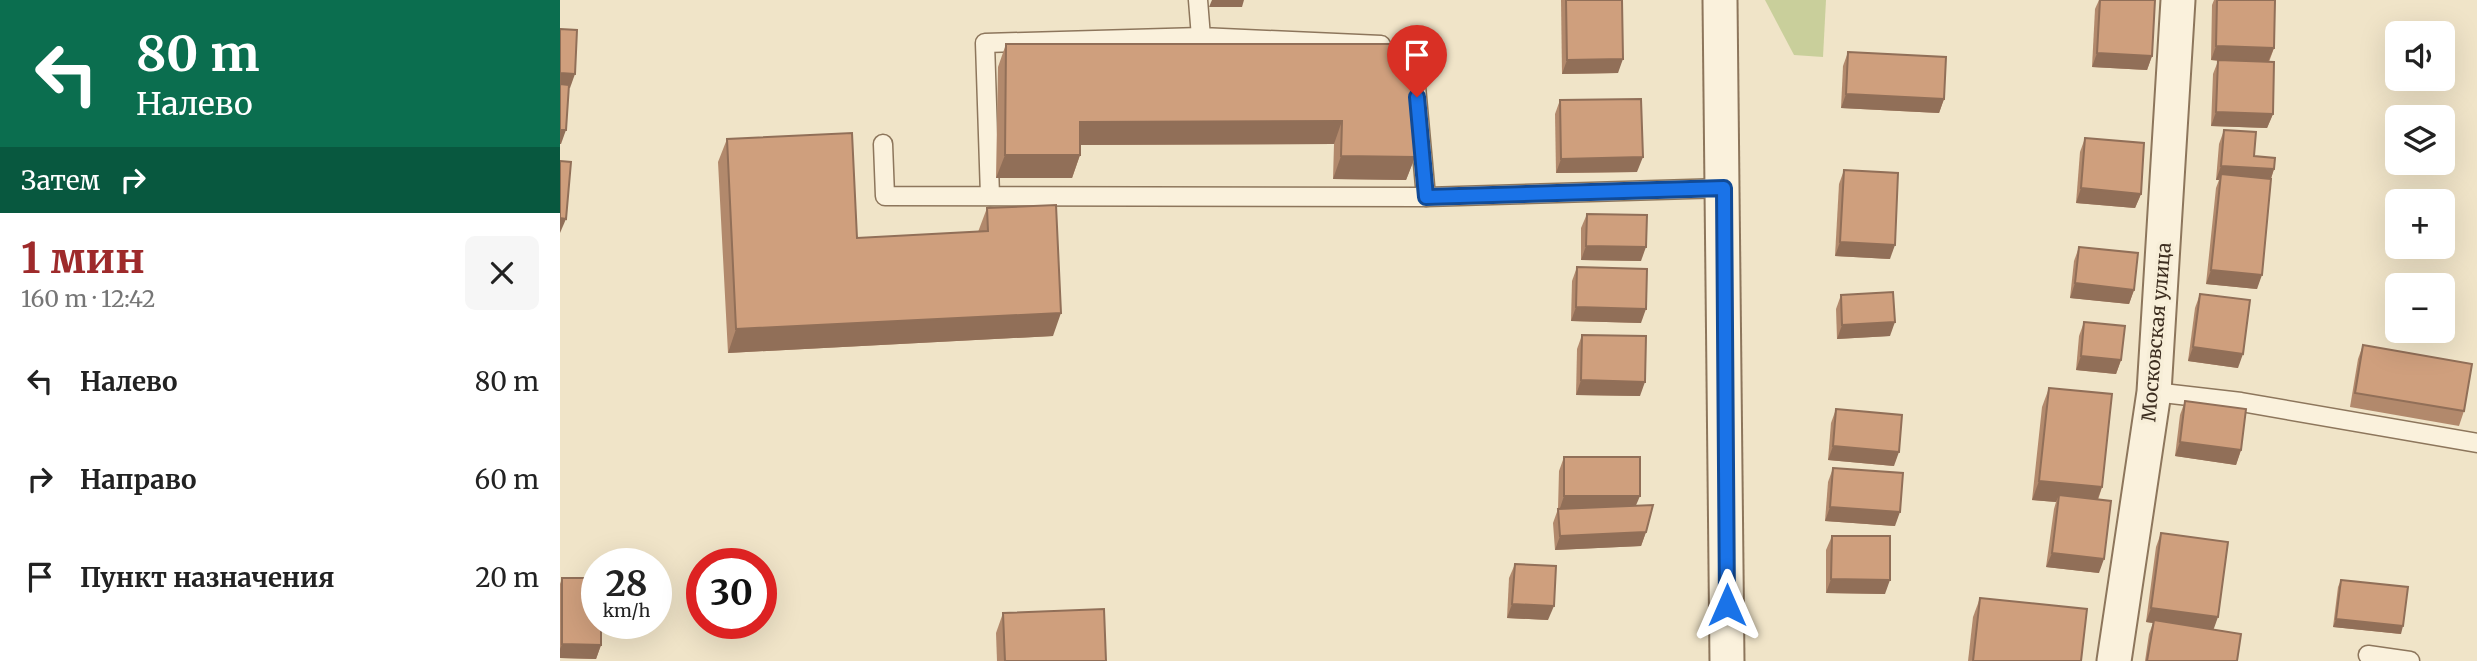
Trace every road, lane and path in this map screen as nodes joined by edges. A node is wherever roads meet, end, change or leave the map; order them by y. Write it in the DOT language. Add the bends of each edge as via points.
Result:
graph roads {
  1 [pos="1198,0"];
  2 [pos="1720,0"];
  3 [pos="2178,0"];
  4 [pos="1201,37"];
  5 [pos="883,144"];
  6 [pos="1724,188"];
  7 [pos="989,196"];
  8 [pos="1426,197"];
  9 [pos="2154,392"];
  10 [pos="2477,443"];
  11 [pos="2368,655"];
  12 [pos="1727,661"];
  13 [pos="2114,661"];
  14 [pos="2410,661"];
  1 -- 4 [label="lane"];
  2 -- 6 [label="street"];
  3 -- 9 [label="street, Московская улица"];
  4 -- 7 [label="lane" via="985,43"];
  4 -- 8 [label="lane" via="1406,46"];
  5 -- 7 [label="lane" via="884,196"];
  6 -- 8 [label="lane"];
  6 -- 12 [label="street"];
  7 -- 8 [label="lane"];
  9 -- 10 [label="lane" via="2241,402"];
  9 -- 13 [label="street, Московская улица"];
  11 -- 14 [label="lane"];
}
